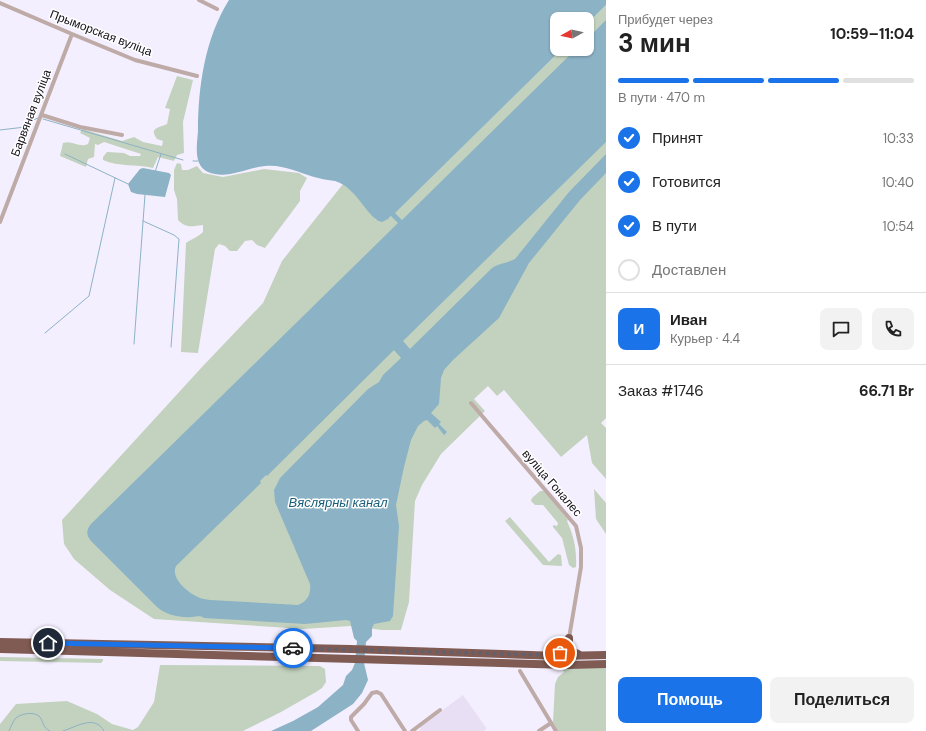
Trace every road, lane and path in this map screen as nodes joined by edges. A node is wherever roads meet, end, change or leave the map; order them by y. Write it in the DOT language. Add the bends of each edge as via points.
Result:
graph roads {
  1 [pos="199,0"];
  2 [pos="0,3"];
  3 [pos="217,9"];
  4 [pos="72,34"];
  5 [pos="196,76"];
  6 [pos="42,115"];
  7 [pos="122,135"];
  8 [pos="0,222"];
  9 [pos="471,403"];
  10 [pos="569,638"];
  11 [pos="0,642"];
  12 [pos="0,649"];
  13 [pos="377,654"];
  14 [pos="549,655"];
  15 [pos="606,655"];
  16 [pos="587,656"];
  17 [pos="606,664"];
  18 [pos="520,671"];
  19 [pos="440,710"];
  20 [pos="551,723"];
  21 [pos="358,731"];
  22 [pos="405,731"];
  23 [pos="412,731"];
  24 [pos="539,731"];
  25 [pos="556,731"];
  1 -- 3 [label="street"];
  2 -- 4 [label="street, Прыморская вуліца"];
  4 -- 5 [label="street, Прыморская вуліца" via="135,60"];
  4 -- 6 [label="street, Барвяная вуліца"];
  6 -- 7 [label="street" via="80,127"];
  6 -- 8 [label="street, Барвяная вуліца"];
  9 -- 10 [label="street, вуліца Гоналес" via="576,526 581,548 581,567"];
  10 -- 14 [label="highway" via="560,653"];
  10 -- 16 [label="highway" via="571,652"];
  11 -- 13 [label="highway" via="350,649"];
  12 -- 13 [label="highway" via="350,658"];
  13 -- 14 [label="highway"];
  13 -- 17 [label="highway" via="569,665"];
  14 -- 16 [label="highway"];
  15 -- 16 [label="highway"];
  18 -- 20 [label="street"];
  19 -- 23 [label="street"];
  20 -- 24 [label="street"];
  20 -- 25 [label="street"];
  21 -- 22 [label="street" via="351,717 372,693 377,692 381,694"];
}
